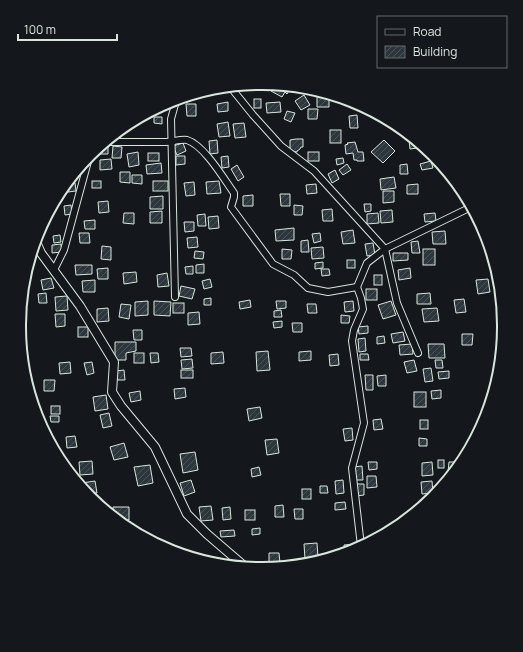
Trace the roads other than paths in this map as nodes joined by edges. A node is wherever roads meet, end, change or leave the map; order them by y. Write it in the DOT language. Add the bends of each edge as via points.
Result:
graph roads {
  1 [pos="235,92"];
  2 [pos="174,107"];
  3 [pos="114,142"];
  4 [pos="171,142"];
  5 [pos="86,169"];
  6 [pos="466,210"];
  7 [pos="385,249"];
  8 [pos="37,252"];
  9 [pos="54,270"];
  10 [pos="357,288"];
  11 [pos="175,297"];
  12 [pos="418,352"];
  13 [pos="360,540"];
  14 [pos="237,560"];
  1 -- 7 [label="street" via="282,146 314,171"];
  2 -- 4 [label="street" via="171,119"];
  3 -- 4 [label="street"];
  4 -- 10 [label="street" via="187,140 217,168 234,193 231,207 273,264 294,275 308,288 328,292"];
  4 -- 11 [label="street"];
  5 -- 9 [label="street" via="64,250"];
  6 -- 7 [label="street"];
  7 -- 10 [label="street" via="367,264"];
  7 -- 12 [label="street" via="397,303"];
  8 -- 9 [label="main road"];
  9 -- 14 [label="main road" via="80,306 114,362 112,392 155,447 187,514"];
  10 -- 13 [label="street" via="363,309 352,341 364,423 352,468"];
}
